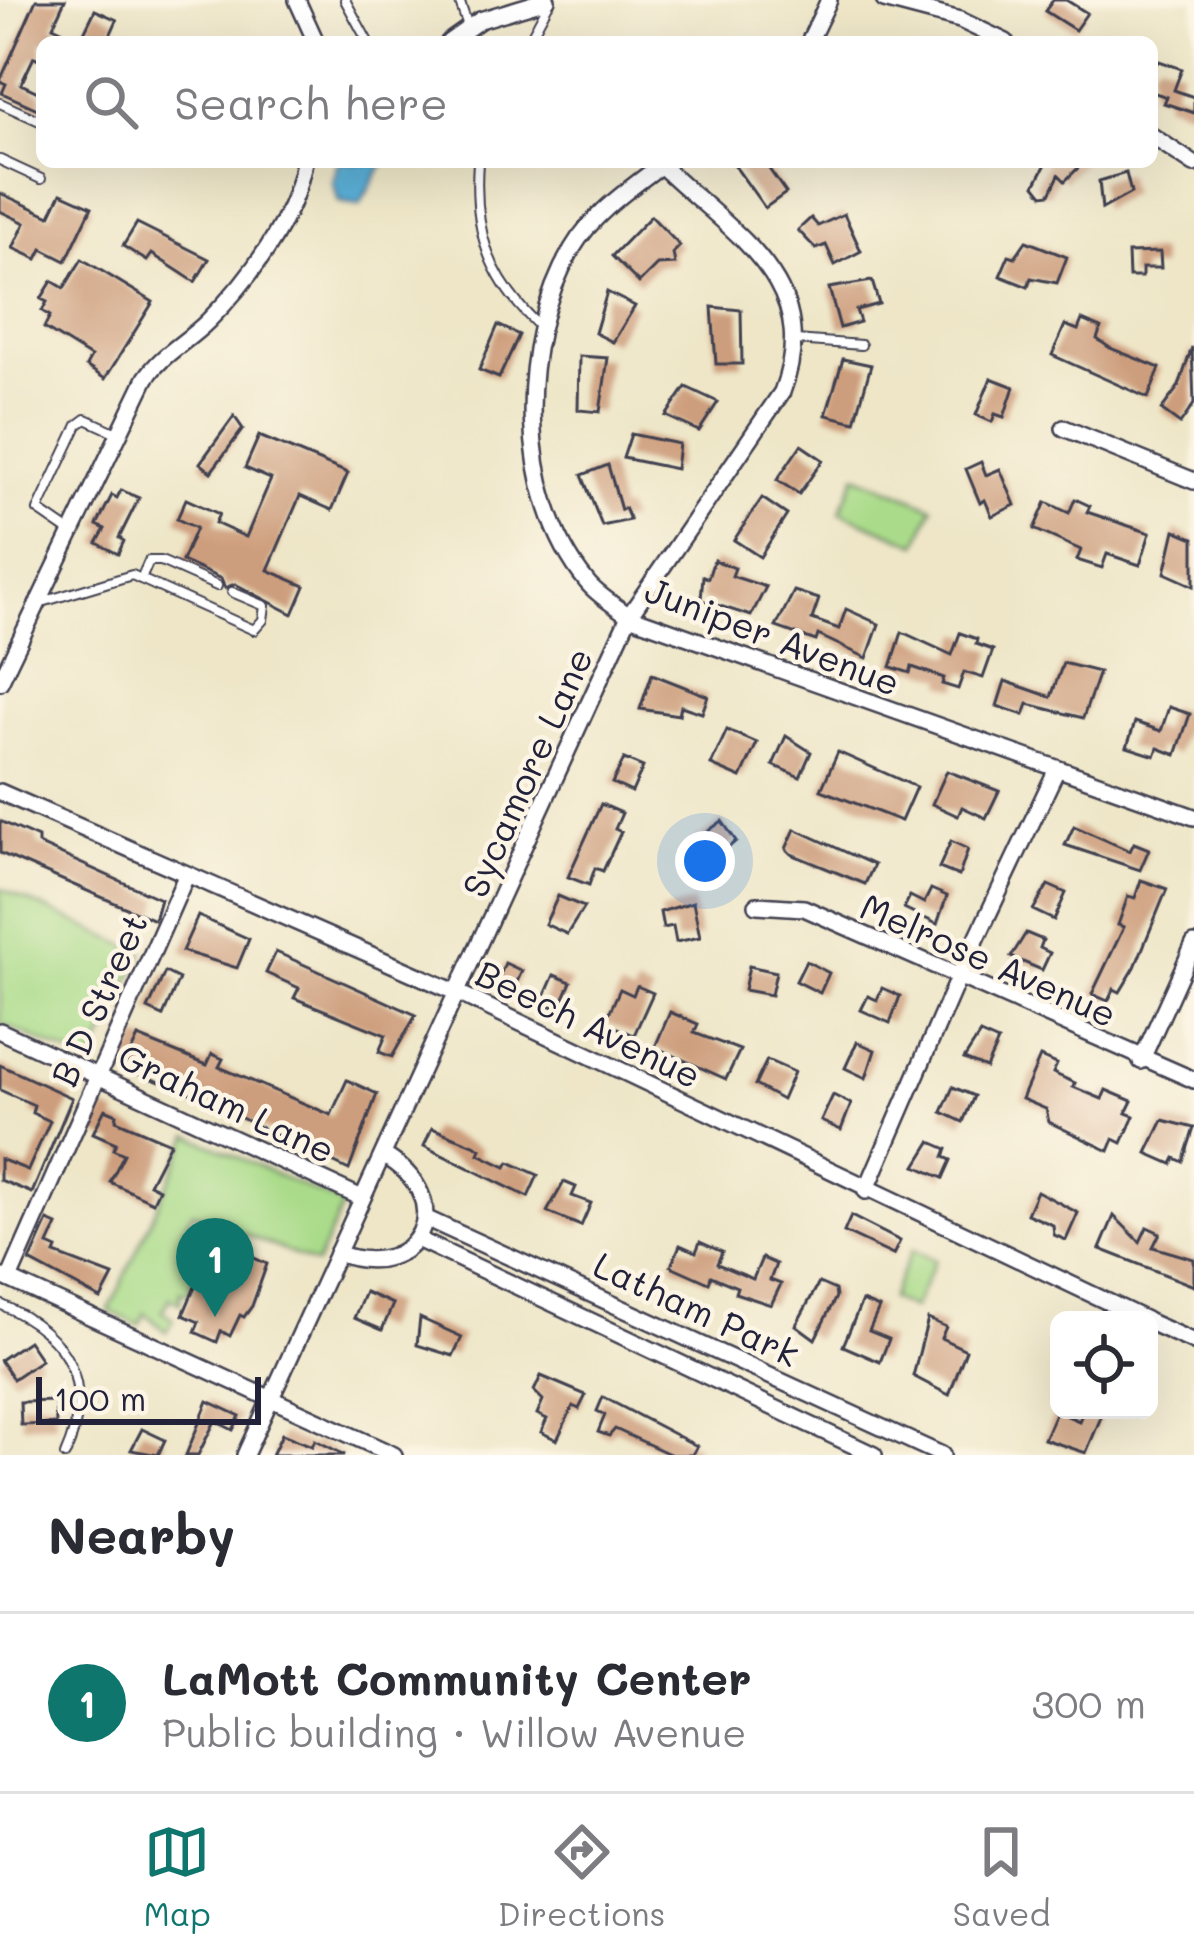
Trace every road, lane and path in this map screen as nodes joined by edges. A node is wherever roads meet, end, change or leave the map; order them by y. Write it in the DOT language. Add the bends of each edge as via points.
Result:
graph roads {
  1 [pos="297,0"];
  2 [pos="345,0"];
  3 [pos="459,0"];
  4 [pos="549,0"];
  5 [pos="829,0"];
  6 [pos="884,0"];
  7 [pos="469,31"];
  8 [pos="313,36"];
  9 [pos="365,36"];
  10 [pos="460,36"];
  11 [pos="531,36"];
  12 [pos="812,36"];
  13 [pos="993,36"];
  14 [pos="0,103"];
  15 [pos="36,119"];
  16 [pos="1158,140"];
  17 [pos="0,160"];
  18 [pos="1194,164"];
  19 [pos="302,168"];
  20 [pos="478,168"];
  21 [pos="658,168"];
  22 [pos="667,168"];
  23 [pos="41,179"];
  24 [pos="541,327"];
  25 [pos="796,340"];
  26 [pos="861,345"];
  27 [pos="1064,428"];
  28 [pos="119,434"];
  29 [pos="1194,481"];
  30 [pos="71,533"];
  31 [pos="141,579"];
  32 [pos="217,586"];
  33 [pos="232,592"];
  34 [pos="38,603"];
  35 [pos="629,616"];
  36 [pos="0,682"];
  37 [pos="1056,771"];
  38 [pos="0,792"];
  39 [pos="1194,818"];
  40 [pos="186,876"];
  41 [pos="757,905"];
  42 [pos="1194,944"];
  43 [pos="958,978"];
  44 [pos="458,993"];
  45 [pos="0,1031"];
  46 [pos="1141,1061"];
  47 [pos="97,1074"];
  48 [pos="1194,1080"];
  49 [pos="383,1155"];
  50 [pos="866,1191"];
  51 [pos="362,1198"];
  52 [pos="425,1218"];
  53 [pos="417,1239"];
  54 [pos="337,1253"];
  55 [pos="556,1275"];
  56 [pos="4,1277"];
  57 [pos="542,1301"];
  58 [pos="0,1304"];
  59 [pos="1125,1311"];
  60 [pos="1158,1326"];
  61 [pos="1194,1342"];
  62 [pos="805,1391"];
  63 [pos="271,1395"];
  64 [pos="793,1417"];
  65 [pos="64,1455"];
  66 [pos="245,1455"];
  67 [pos="394,1455"];
  68 [pos="874,1455"];
  69 [pos="942,1455"];
  1 -- 8 [label="street"];
  2 -- 9 [label="lane"];
  3 -- 7 [label="lane"];
  4 -- 7 [label="street" via="480,20"];
  4 -- 11 [label="lane"];
  5 -- 12 [label="street"];
  6 -- 13 [label="street"];
  7 -- 10 [label="street"];
  14 -- 15 [label="lane"];
  16 -- 18 [label="street"];
  17 -- 23 [label="lane"];
  19 -- 28 [label="street" via="281,225 210,319 156,363"];
  20 -- 24 [label="lane" via="492,267 501,289"];
  21 -- 24 [label="street, Juniper Avenue" via="573,247"];
  22 -- 25 [label="street" via="773,274 789,300"];
  24 -- 35 [label="street, Juniper Avenue" via="533,396 538,466 555,528 587,583"];
  25 -- 26 [label="lane"];
  25 -- 35 [label="street, Sycamore Lane" via="782,392"];
  27 -- 29 [label="street"];
  28 -- 30 [label="street"];
  28 -- 30 [label="lane" via="86,419 68,446 38,510"];
  30 -- 34 [label="street"];
  31 -- 32 [label="lane" via="149,561 161,561"];
  31 -- 33 [label="lane" via="254,630 265,607"];
  31 -- 34 [label="lane"];
  34 -- 36 [label="street"];
  35 -- 37 [label="street, Juniper Avenue"];
  35 -- 44 [label="street, Sycamore Lane"];
  37 -- 39 [label="street, Juniper Avenue"];
  37 -- 43 [label="street"];
  38 -- 40 [label="street, Beech Avenue"];
  40 -- 44 [label="street, Beech Avenue"];
  40 -- 47 [label="street, B D Street"];
  41 -- 43 [label="street, Melrose Avenue" via="804,908"];
  42 -- 46 [label="street"];
  43 -- 46 [label="street, Melrose Avenue"];
  43 -- 50 [label="street"];
  44 -- 49 [label="street, Sycamore Lane"];
  44 -- 50 [label="street, Beech Avenue"];
  45 -- 47 [label="street, Graham Lane"];
  46 -- 48 [label="street, Melrose Avenue"];
  47 -- 51 [label="street, Graham Lane"];
  47 -- 56 [label="street, B D Street"];
  49 -- 51 [label="street, Sycamore Lane"];
  49 -- 52 [label="street" via="416,1178"];
  50 -- 59 [label="street, Beech Avenue"];
  51 -- 54 [label="street, Sycamore Lane"];
  52 -- 53 [label="street"];
  52 -- 55 [label="street, Latham Park"];
  53 -- 54 [label="street" via="380,1263"];
  53 -- 57 [label="street, Latham Park"];
  54 -- 63 [label="street, Sycamore Lane"];
  55 -- 57 [label="lane"];
  55 -- 62 [label="street, Latham Park"];
  56 -- 63 [label="street"];
  57 -- 64 [label="street, Latham Park"];
  58 -- 65 [label="lane" via="46,1328 68,1360 77,1418"];
  60 -- 61 [label="street, Beech Avenue"];
  62 -- 64 [label="lane"];
  62 -- 69 [label="street, Latham Park"];
  63 -- 66 [label="street, Sycamore Lane"];
  63 -- 67 [label="street"];
  64 -- 68 [label="street, Latham Park"];
}
